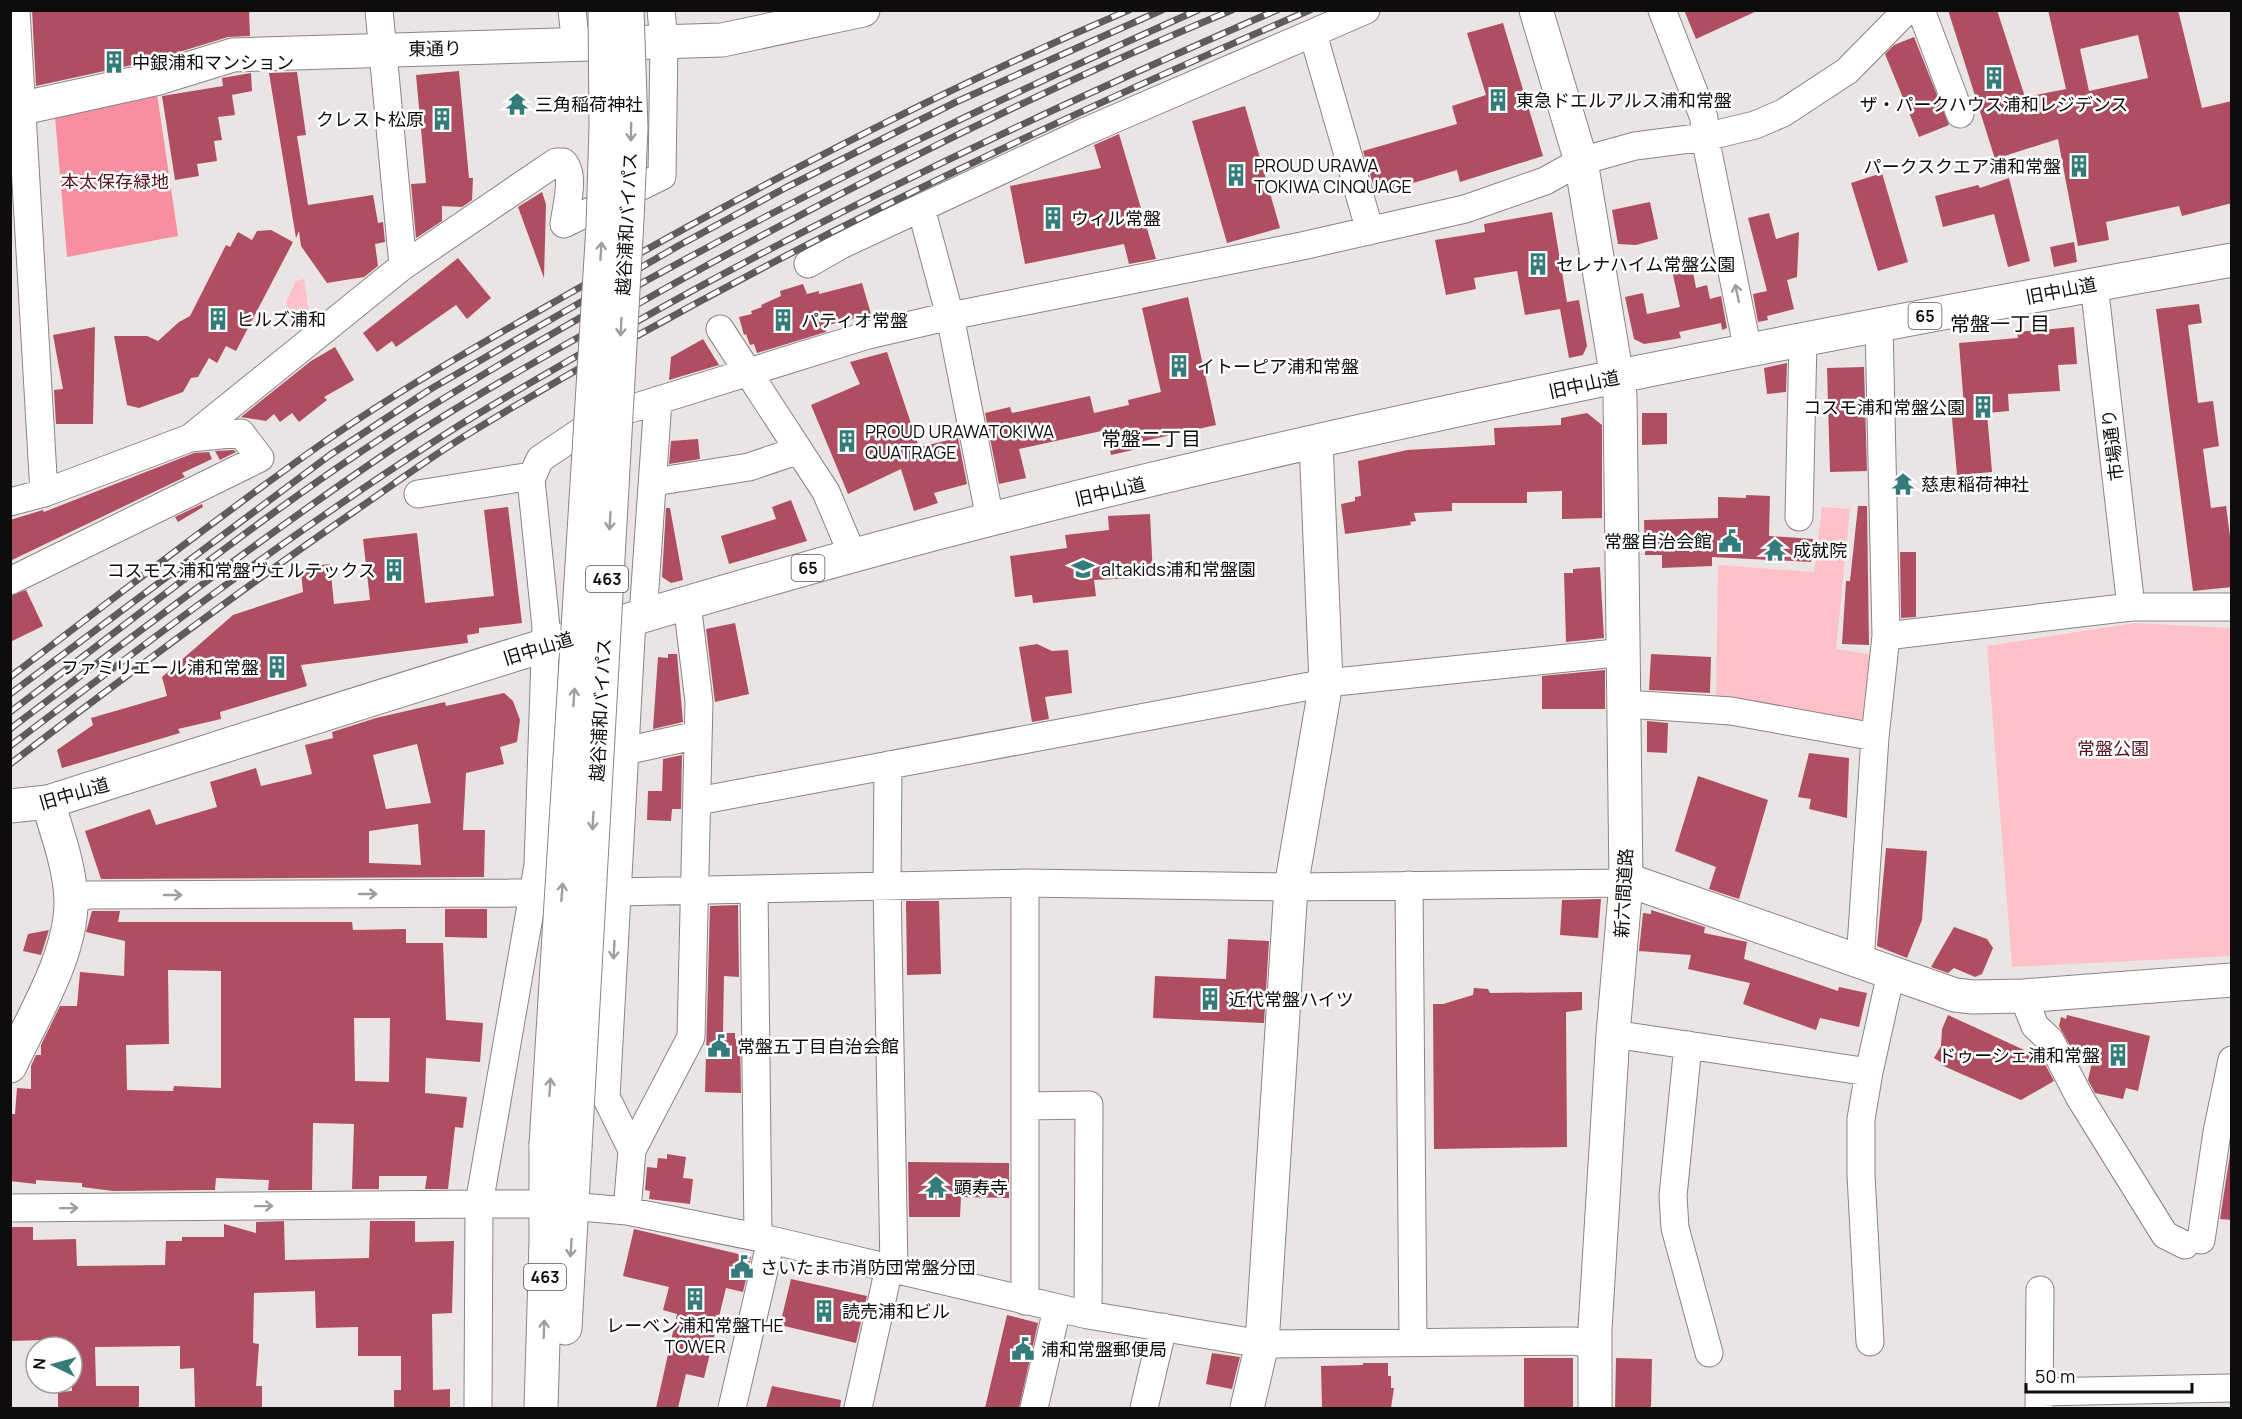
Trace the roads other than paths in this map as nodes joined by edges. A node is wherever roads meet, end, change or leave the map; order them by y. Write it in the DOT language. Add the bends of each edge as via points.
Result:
graph roads {
  1 [pos="16,10"];
  2 [pos="378,10"];
  3 [pos="572,10"];
  4 [pos="604,10"];
  5 [pos="627,10"];
  6 [pos="1365,10"];
  7 [pos="1536,10"];
  8 [pos="1662,10"];
  9 [pos="1907,10"];
  10 [pos="1921,10"];
  11 [pos="861,11"];
  12 [pos="663,26"];
  13 [pos="1313,34"];
  14 [pos="576,46"];
  15 [pos="382,49"];
  16 [pos="17,107"];
  17 [pos="1960,114"];
  18 [pos="1705,137"];
  19 [pos="1581,161"];
  20 [pos="921,208"];
  21 [pos="1370,231"];
  22 [pos="2232,260"];
  23 [pos="808,264"];
  24 [pos="403,266"];
  25 [pos="2094,284"];
  26 [pos="950,316"];
  27 [pos="1879,325"];
  28 [pos="720,329"];
  29 [pos="1803,340"];
  30 [pos="1748,351"];
  31 [pos="749,374"];
  32 [pos="1619,377"];
  33 [pos="658,400"];
  34 [pos="190,438"];
  35 [pos="1316,442"];
  36 [pos="799,450"];
  37 [pos="532,476"];
  38 [pos="654,482"];
  39 [pos="44,493"];
  40 [pos="418,494"];
  41 [pos="10,502"];
  42 [pos="1800,517"];
  43 [pos="990,519"];
  44 [pos="853,556"];
  45 [pos="10,581"];
  46 [pos="687,603"];
  47 [pos="2131,607"];
  48 [pos="2232,607"];
  49 [pos="637,617"];
  50 [pos="1886,636"];
  51 [pos="546,645"];
  52 [pos="1625,652"];
  53 [pos="1326,683"];
  54 [pos="1626,704"];
  55 [pos="698,735"];
  56 [pos="1875,737"];
  57 [pos="625,751"];
  58 [pos="888,765"];
  59 [pos="698,801"];
  60 [pos="48,802"];
  61 [pos="10,806"];
  62 [pos="1025,883"];
  63 [pos="1626,883"];
  64 [pos="887,885"];
  65 [pos="1409,885"];
  66 [pos="1291,887"];
  67 [pos="754,890"];
  68 [pos="695,891"];
  69 [pos="617,892"];
  70 [pos="533,893"];
  71 [pos="71,899"];
  72 [pos="1860,962"];
  73 [pos="1891,973"];
  74 [pos="2232,980"];
  75 [pos="2023,996"];
  76 [pos="1613,1034"];
  77 [pos="1688,1045"];
  78 [pos="2232,1060"];
  79 [pos="10,1066"];
  80 [pos="1869,1072"];
  81 [pos="1026,1106"];
  82 [pos="561,1146"];
  83 [pos="632,1149"];
  84 [pos="480,1204"];
  85 [pos="560,1205"];
  86 [pos="10,1208"];
  87 [pos="627,1211"];
  88 [pos="765,1239"];
  89 [pos="892,1268"];
  90 [pos="2040,1290"];
  91 [pos="1025,1301"];
  92 [pos="1057,1308"];
  93 [pos="1088,1316"];
  94 [pos="1163,1327"];
  95 [pos="1413,1342"];
  96 [pos="1870,1342"];
  97 [pos="1262,1344"];
  98 [pos="1595,1345"];
  99 [pos="1708,1353"];
  100 [pos="2232,1388"];
  101 [pos="2039,1400"];
  102 [pos="478,1408"];
  103 [pos="541,1408"];
  104 [pos="560,1408"];
  105 [pos="732,1408"];
  106 [pos="858,1408"];
  107 [pos="1034,1408"];
  108 [pos="1144,1408"];
  109 [pos="1247,1408"];
  110 [pos="1595,1408"];
  1 -- 16 [label="street"];
  2 -- 15 [label="street"];
  3 -- 14 [label="street"];
  82 -- 4 [label="main road, 越谷浦和バイパス / 463, one-way, bridge" via="603,226"];
  5 -- 82 [label="main road, 越谷浦和バイパス / 463, one-way, bridge" via="631,128 627,219"];
  6 -- 13 [label="street"];
  7 -- 19 [label="main road, 新六間道路"];
  8 -- 18 [label="street" via="1704,118"];
  9 -- 18 [label="street" via="1847,72 1783,113 1755,125"];
  10 -- 17 [label="street"];
  11 -- 12 [label="main road, 東通り" via="722,40"];
  12 -- 14 [label="main road, 東通り"];
  12 -- 24 [label="street" via="662,176 564,224 569,175 567,166 556,162"];
  13 -- 20 [label="street"];
  13 -- 21 [label="street"];
  14 -- 15 [label="main road, 東通り"];
  15 -- 16 [label="main road, 東通り" via="233,56 155,79"];
  15 -- 24 [label="street"];
  16 -- 39 [label="street"];
  18 -- 19 [label="street" via="1635,146"];
  30 -- 18 [label="street, one-way"];
  19 -- 21 [label="street" via="1545,181 1503,197"];
  19 -- 32 [label="main road, 新六間道路"];
  20 -- 23 [label="street"];
  20 -- 26 [label="street"];
  21 -- 26 [label="street"];
  22 -- 25 [label="main road, 旧中山道 / 65"];
  24 -- 34 [label="street"];
  25 -- 27 [label="main road, 旧中山道 / 65"];
  25 -- 47 [label="street, 市場通り"];
  26 -- 31 [label="street" via="868,335"];
  26 -- 43 [label="street"];
  27 -- 29 [label="main road, 旧中山道 / 65"];
  27 -- 50 [label="street"];
  28 -- 31 [label="street"];
  29 -- 30 [label="main road, 旧中山道 / 65"];
  29 -- 42 [label="street"];
  30 -- 32 [label="main road, 旧中山道 / 65"];
  31 -- 33 [label="street"];
  31 -- 36 [label="street"];
  32 -- 35 [label="main road, 旧中山道 / 65"];
  32 -- 52 [label="main road, 新六間道路"];
  33 -- 37 [label="street" via="601,418 540,459"];
  33 -- 38 [label="street"];
  34 -- 39 [label="street"];
  34 -- 45 [label="street" via="241,433 260,458"];
  35 -- 43 [label="main road, 旧中山道 / 65"];
  35 -- 53 [label="main road"];
  36 -- 38 [label="street" via="749,467"];
  36 -- 44 [label="street" via="826,492"];
  37 -- 40 [label="street"];
  37 -- 51 [label="street"];
  38 -- 49 [label="street"];
  39 -- 41 [label="street"];
  43 -- 44 [label="main road, 旧中山道 / 65"];
  44 -- 46 [label="main road, 旧中山道 / 65"];
  46 -- 49 [label="main road, 旧中山道 / 65"];
  46 -- 55 [label="street" via="699,702"];
  47 -- 48 [label="street"];
  47 -- 50 [label="street"];
  49 -- 51 [label="main road, 旧中山道 / 65"];
  49 -- 57 [label="street"];
  50 -- 56 [label="street"];
  51 -- 60 [label="main road, 旧中山道 / 65"];
  51 -- 70 [label="street"];
  52 -- 53 [label="street"];
  52 -- 54 [label="main road, 新六間道路"];
  53 -- 58 [label="street"];
  53 -- 66 [label="main road"];
  54 -- 56 [label="street" via="1731,711"];
  54 -- 63 [label="main road, 新六間道路"];
  55 -- 57 [label="street"];
  55 -- 59 [label="street"];
  56 -- 72 [label="street"];
  57 -- 69 [label="street"];
  58 -- 59 [label="street"];
  58 -- 64 [label="street"];
  59 -- 68 [label="street"];
  60 -- 61 [label="main road, 旧中山道 / 65"];
  60 -- 71 [label="main road" via="65,858"];
  62 -- 64 [label="street"];
  62 -- 66 [label="street"];
  62 -- 81 [label="street"];
  63 -- 65 [label="street"];
  63 -- 72 [label="main road" via="1639,884"];
  63 -- 76 [label="main road, 新六間道路"];
  64 -- 67 [label="street"];
  64 -- 89 [label="street"];
  65 -- 66 [label="street"];
  65 -- 95 [label="street"];
  66 -- 97 [label="main road"];
  67 -- 68 [label="street"];
  67 -- 88 [label="street"];
  68 -- 69 [label="street"];
  68 -- 83 [label="street" via="691,1037"];
  69 -- 83 [label="street, one-way" via="606,1097"];
  71 -- 70 [label="street, one-way" via="89,895"];
  70 -- 84 [label="street"];
  71 -- 79 [label="main road" via="65,946"];
  72 -- 73 [label="main road"];
  73 -- 75 [label="main road" via="1955,994"];
  73 -- 80 [label="street"];
  74 -- 75 [label="main road"];
  75 -- 78 [label="street" via="2035,1026 2050,1040 2080,1098 2165,1235 2193,1243"];
  76 -- 77 [label="street"];
  76 -- 98 [label="main road, 新六間道路"];
  77 -- 80 [label="street"];
  77 -- 99 [label="street" via="1673,1196 1675,1228"];
  80 -- 96 [label="street" via="1861,1119 1861,1175"];
  81 -- 91 [label="street"];
  81 -- 93 [label="street" via="1089,1105"];
  82 -- 85 [label="main road, 越谷浦和バイパス / 463"];
  83 -- 87 [label="street"];
  84 -- 85 [label="street"];
  86 -- 84 [label="street, one-way"];
  84 -- 102 [label="street"];
  85 -- 87 [label="street"];
  103 -- 85 [label="main road, 越谷浦和バイパス / 463, one-way"];
  85 -- 104 [label="main road, 越谷浦和バイパス / 463, one-way"];
  87 -- 88 [label="street"];
  88 -- 89 [label="street"];
  88 -- 105 [label="street"];
  89 -- 91 [label="street"];
  89 -- 106 [label="street"];
  90 -- 101 [label="street"];
  91 -- 92 [label="street"];
  92 -- 93 [label="street"];
  92 -- 107 [label="street"];
  93 -- 94 [label="street"];
  94 -- 97 [label="street"];
  94 -- 108 [label="street"];
  95 -- 97 [label="street"];
  95 -- 98 [label="street" via="1574,1341"];
  97 -- 109 [label="main road"];
  98 -- 110 [label="main road, 新六間道路"];
  100 -- 101 [label="street"];
}
